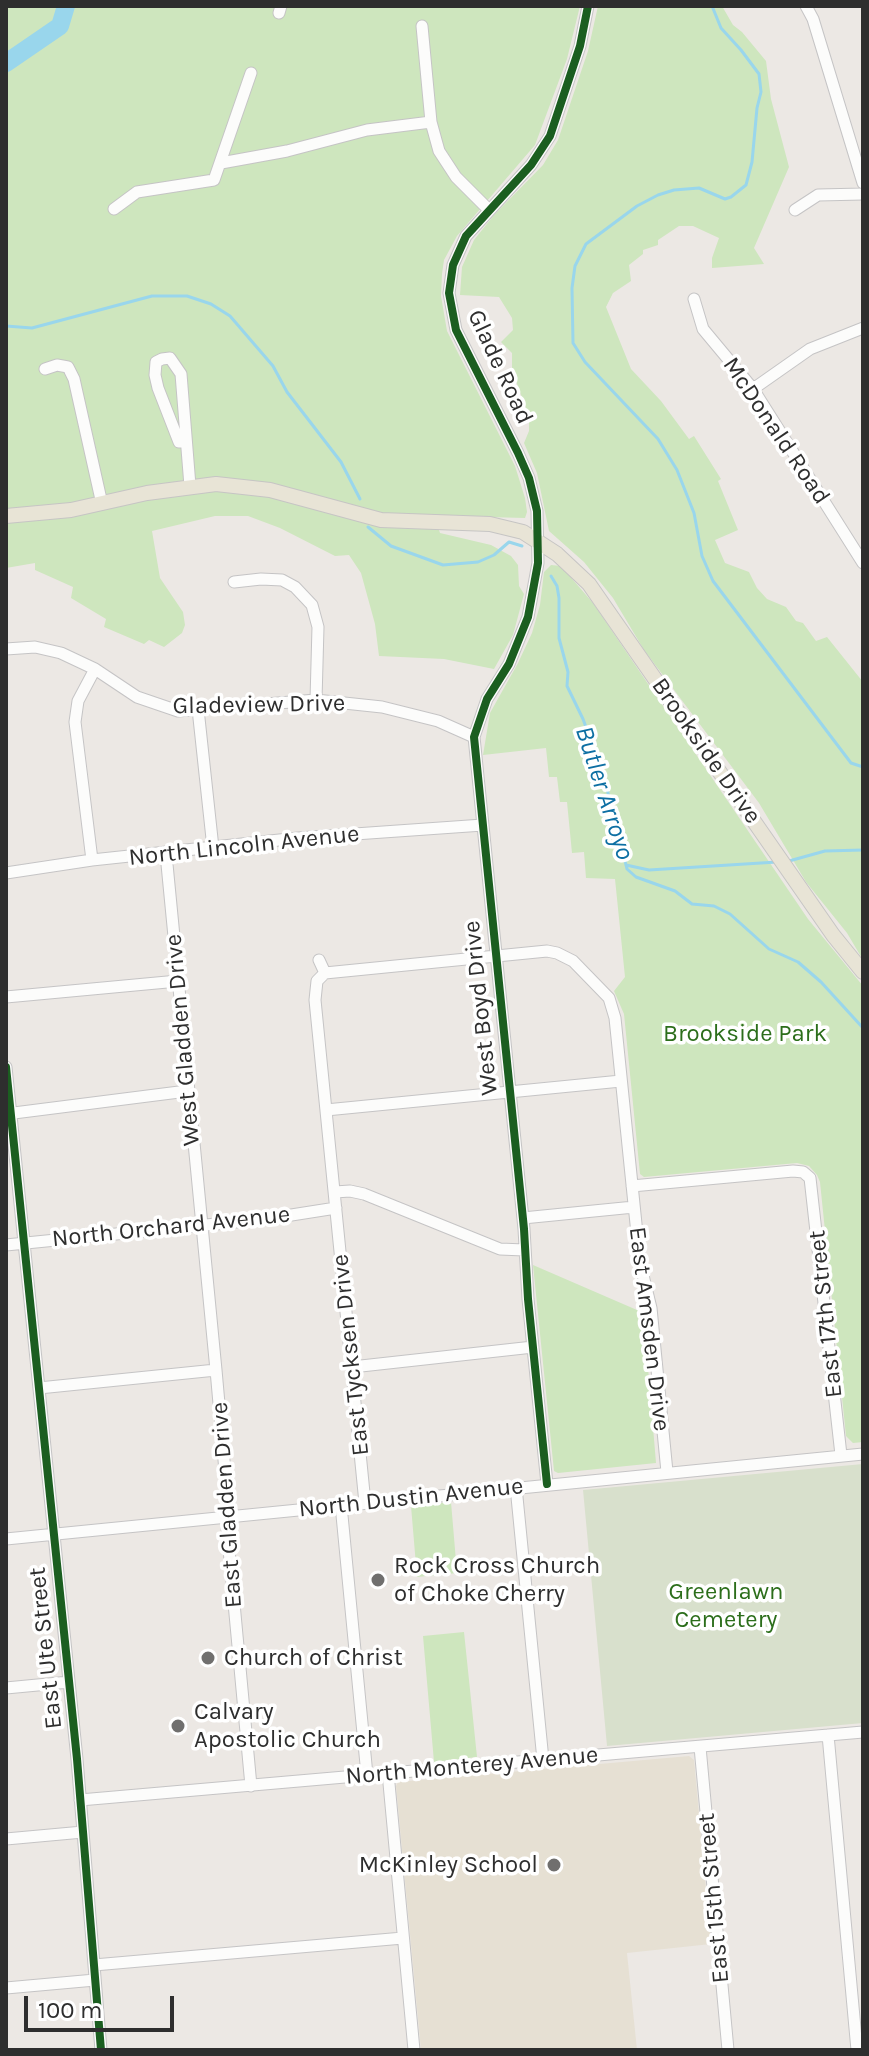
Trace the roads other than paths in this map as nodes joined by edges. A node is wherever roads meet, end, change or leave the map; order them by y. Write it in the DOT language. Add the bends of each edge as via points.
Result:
graph roads {
  1 [pos="588,6"];
  2 [pos="806,6"];
  3 [pos="422,26"];
  4 [pos="251,73"];
  5 [pos="431,122"];
  6 [pos="221,163"];
  7 [pos="863,183"];
  8 [pos="863,194"];
  9 [pos="114,209"];
  10 [pos="489,210"];
  11 [pos="795,210"];
  12 [pos="694,299"];
  13 [pos="863,328"];
  14 [pos="45,369"];
  15 [pos="753,389"];
  16 [pos="185,442"];
  17 [pos="190,486"];
  18 [pos="102,504"];
  19 [pos="6,516"];
  20 [pos="539,540"];
  21 [pos="863,563"];
  22 [pos="234,582"];
  23 [pos="6,649"];
  24 [pos="95,669"];
  25 [pos="316,700"];
  26 [pos="198,709"];
  27 [pos="474,737"];
  28 [pos="483,825"];
  29 [pos="213,848"];
  30 [pos="166,854"];
  31 [pos="92,860"];
  32 [pos="6,873"];
  33 [pos="495,955"];
  34 [pos="319,960"];
  35 [pos="863,972"];
  36 [pos="325,973"];
  37 [pos="178,981"];
  38 [pos="6,997"];
  39 [pos="6,1067"];
  40 [pos="621,1081"];
  41 [pos="187,1091"];
  42 [pos="509,1091"];
  43 [pos="326,1110"];
  44 [pos="8,1114"];
  45 [pos="632,1186"];
  46 [pos="335,1192"];
  47 [pos="634,1207"];
  48 [pos="336,1208"];
  49 [pos="523,1218"];
  50 [pos="202,1225"];
  51 [pos="23,1243"];
  52 [pos="6,1245"];
  53 [pos="524,1250"];
  54 [pos="533,1347"];
  55 [pos="352,1367"];
  56 [pos="216,1370"];
  57 [pos="39,1388"];
  58 [pos="863,1454"];
  59 [pos="841,1455"];
  60 [pos="667,1472"];
  61 [pos="547,1484"];
  62 [pos="516,1487"];
  63 [pos="365,1503"];
  64 [pos="341,1505"];
  65 [pos="229,1516"];
  66 [pos="54,1535"];
  67 [pos="6,1539"];
  68 [pos="69,1682"];
  69 [pos="6,1688"];
  70 [pos="863,1732"];
  71 [pos="828,1735"];
  72 [pos="700,1747"];
  73 [pos="543,1760"];
  74 [pos="388,1773"];
  75 [pos="367,1775"];
  76 [pos="251,1786"];
  77 [pos="80,1800"];
  78 [pos="83,1832"];
  79 [pos="6,1839"];
  80 [pos="403,1938"];
  81 [pos="94,1965"];
  82 [pos="95,1980"];
  83 [pos="6,1988"];
  84 [pos="101,2050"];
  85 [pos="414,2050"];
  86 [pos="728,2050"];
  87 [pos="857,2050"];
  1 -- 10 [label="street, Glade Road" via="550,136"];
  2 -- 7 [label="street"];
  3 -- 5 [label="street"];
  4 -- 6 [label="street"];
  5 -- 6 [label="street" via="367,130"];
  5 -- 10 [label="street" via="439,151 456,177"];
  6 -- 9 [label="street" via="214,180 137,192"];
  8 -- 11 [label="street" via="818,195"];
  10 -- 20 [label="street, Glade Road" via="459,250 451,278 451,307 462,344 529,478"];
  12 -- 15 [label="street, McDonald Road" via="703,329"];
  13 -- 15 [label="street" via="810,349"];
  14 -- 18 [label="street" via="68,367 74,379"];
  15 -- 21 [label="street, McDonald Road"];
  16 -- 16 [label="street" via="181,374 170,358 162,359 156,362 158,388 179,442"];
  16 -- 17 [label="street"];
  17 -- 18 [label="main road"];
  17 -- 20 [label="main road" via="240,485 381,520 490,524"];
  18 -- 19 [label="main road"];
  20 -- 27 [label="street, West Boyd Drive" via="528,617"];
  20 -- 35 [label="main road, Brookside Drive" via="589,584"];
  22 -- 25 [label="street" via="282,580 312,605 318,627"];
  23 -- 24 [label="street, Gladeview Drive" via="35,647"];
  24 -- 26 [label="street, Gladeview Drive" via="156,705"];
  24 -- 31 [label="street" via="78,701 75,722"];
  25 -- 26 [label="street, Gladeview Drive"];
  25 -- 27 [label="street, Gladeview Drive" via="382,707 438,721"];
  26 -- 29 [label="street"];
  27 -- 28 [label="street, West Boyd Drive"];
  28 -- 29 [label="street, North Lincoln Avenue"];
  28 -- 33 [label="street, West Boyd Drive"];
  29 -- 30 [label="street, North Lincoln Avenue"];
  30 -- 31 [label="street, North Lincoln Avenue"];
  30 -- 37 [label="street, West Gladden Drive"];
  31 -- 32 [label="street, North Lincoln Avenue"];
  33 -- 36 [label="street"];
  33 -- 40 [label="street, East Amsden Drive" via="557,953 573,961 609,998"];
  33 -- 42 [label="street, West Boyd Drive"];
  34 -- 36 [label="street"];
  36 -- 43 [label="street, East Tycksen Drive" via="314,990"];
  37 -- 38 [label="street"];
  37 -- 41 [label="street, West Gladden Drive"];
  39 -- 44 [label="street, East Ute Street"];
  40 -- 42 [label="street"];
  40 -- 45 [label="street, East Amsden Drive"];
  41 -- 44 [label="street"];
  41 -- 50 [label="street, West Gladden Drive"];
  42 -- 43 [label="street"];
  42 -- 49 [label="street, West Boyd Drive"];
  43 -- 46 [label="street, East Tycksen Drive"];
  44 -- 51 [label="street, East Ute Street"];
  45 -- 47 [label="street, East Amsden Drive"];
  45 -- 59 [label="street, East 17th Street" via="793,1171 807,1175 813,1188"];
  46 -- 48 [label="street, East Tycksen Drive"];
  46 -- 53 [label="street" via="364,1194 500,1249"];
  47 -- 49 [label="street"];
  47 -- 60 [label="street, East Amsden Drive" via="651,1308"];
  48 -- 50 [label="street, North Orchard Avenue"];
  48 -- 55 [label="street, East Tycksen Drive"];
  49 -- 53 [label="street, West Boyd Drive"];
  50 -- 51 [label="street, North Orchard Avenue"];
  50 -- 56 [label="street, East Gladden Drive"];
  51 -- 52 [label="street, North Orchard Avenue"];
  51 -- 57 [label="street, East Ute Street"];
  53 -- 54 [label="street, West Boyd Drive"];
  54 -- 55 [label="street"];
  54 -- 61 [label="street, West Boyd Drive"];
  55 -- 63 [label="street, East Tycksen Drive"];
  56 -- 57 [label="street"];
  56 -- 65 [label="street, East Gladden Drive"];
  57 -- 66 [label="street, East Ute Street"];
  58 -- 59 [label="street, North Dustin Avenue"];
  59 -- 60 [label="street, North Dustin Avenue"];
  60 -- 61 [label="street, North Dustin Avenue"];
  61 -- 62 [label="street, North Dustin Avenue"];
  62 -- 63 [label="street, North Dustin Avenue"];
  62 -- 73 [label="street"];
  63 -- 64 [label="street, North Dustin Avenue"];
  64 -- 65 [label="street, North Dustin Avenue"];
  64 -- 75 [label="street"];
  65 -- 66 [label="street, North Dustin Avenue"];
  65 -- 76 [label="street, East Gladden Drive"];
  66 -- 67 [label="street, North Dustin Avenue"];
  66 -- 68 [label="street, East Ute Street"];
  68 -- 69 [label="street"];
  68 -- 77 [label="street, East Ute Street"];
  70 -- 71 [label="street, North Monterey Avenue"];
  71 -- 72 [label="street, North Monterey Avenue"];
  71 -- 87 [label="street"];
  72 -- 73 [label="street, North Monterey Avenue"];
  72 -- 86 [label="street, East 15th Street"];
  73 -- 74 [label="street, North Monterey Avenue"];
  74 -- 75 [label="street, North Monterey Avenue"];
  74 -- 80 [label="street"];
  75 -- 76 [label="street, North Monterey Avenue"];
  76 -- 77 [label="street, North Monterey Avenue"];
  77 -- 78 [label="street, East Ute Street"];
  78 -- 79 [label="street"];
  78 -- 81 [label="street, East Ute Street"];
  80 -- 81 [label="street"];
  80 -- 85 [label="street"];
  81 -- 82 [label="street, East Ute Street"];
  82 -- 83 [label="street"];
  82 -- 84 [label="street, East Ute Street"];
}
